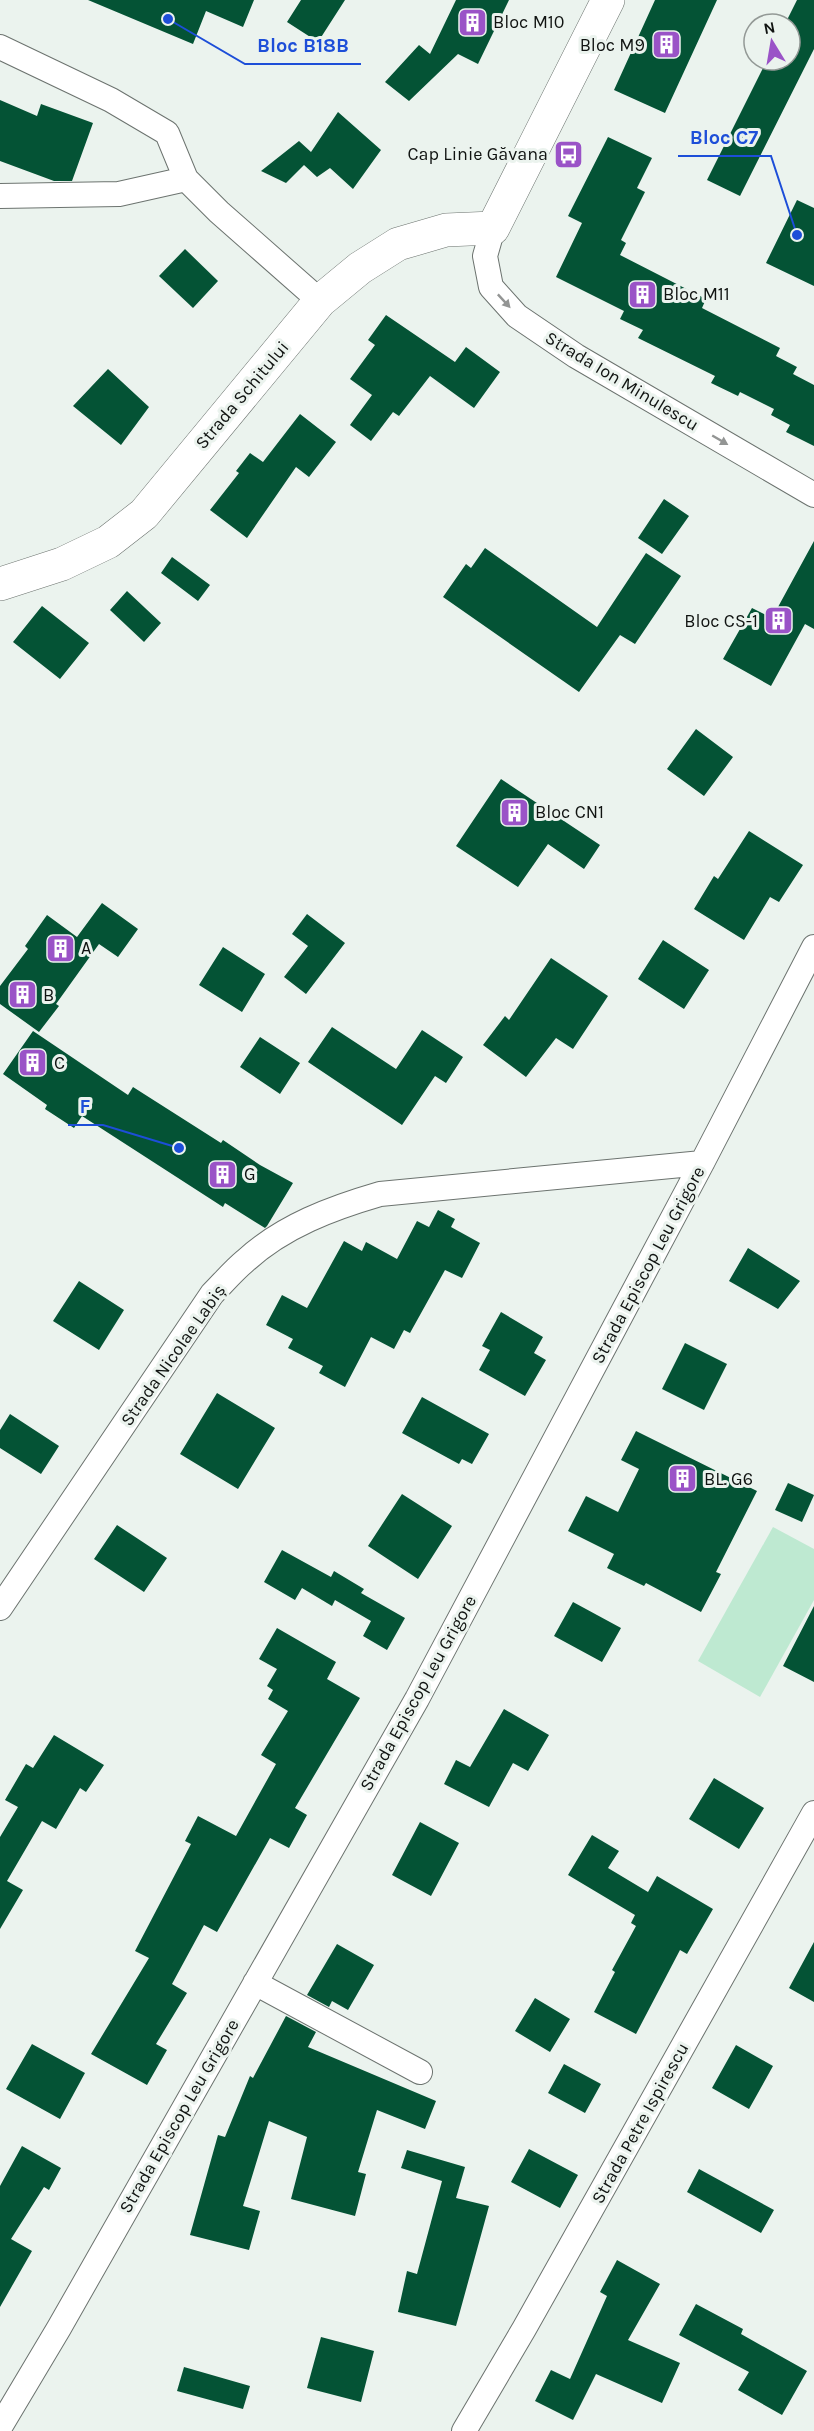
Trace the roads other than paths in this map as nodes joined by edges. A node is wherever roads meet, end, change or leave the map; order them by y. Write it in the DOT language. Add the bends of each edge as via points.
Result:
graph roads {
  1 [pos="608,0"];
  2 [pos="0,47"];
  3 [pos="186,179"];
  4 [pos="0,196"];
  5 [pos="494,228"];
  6 [pos="320,301"];
  7 [pos="814,495"];
  8 [pos="0,584"];
  9 [pos="814,947"];
  10 [pos="702,1163"];
  11 [pos="0,1608"];
  12 [pos="814,1813"];
  13 [pos="255,1983"];
  14 [pos="420,2072"];
  15 [pos="0,2427"];
  16 [pos="464,2431"];
  1 -- 5 [label="main road"];
  2 -- 3 [label="street" via="111,100 167,133"];
  3 -- 4 [label="street" via="119,194"];
  3 -- 6 [label="street"];
  5 -- 6 [label="main road, Strada Schitului" via="446,230 398,244 360,268"];
  5 -- 7 [label="street, Strada Ion Minulescu, one-way" via="485,256 490,287 518,316 576,356"];
  6 -- 8 [label="main road, Strada Schitului" via="144,514 108,542 62,564"];
  9 -- 10 [label="street, Strada Episcop Leu Grigore"];
  10 -- 11 [label="street, Strada Nicolae Labiș" via="380,1194 331,1209 276,1237 245,1260 213,1294"];
  10 -- 13 [label="street, Strada Episcop Leu Grigore" via="417,1699"];
  12 -- 16 [label="street, Strada Petre Ispirescu"];
  13 -- 14 [label="street"];
  13 -- 15 [label="street, Strada Episcop Leu Grigore"];
}
